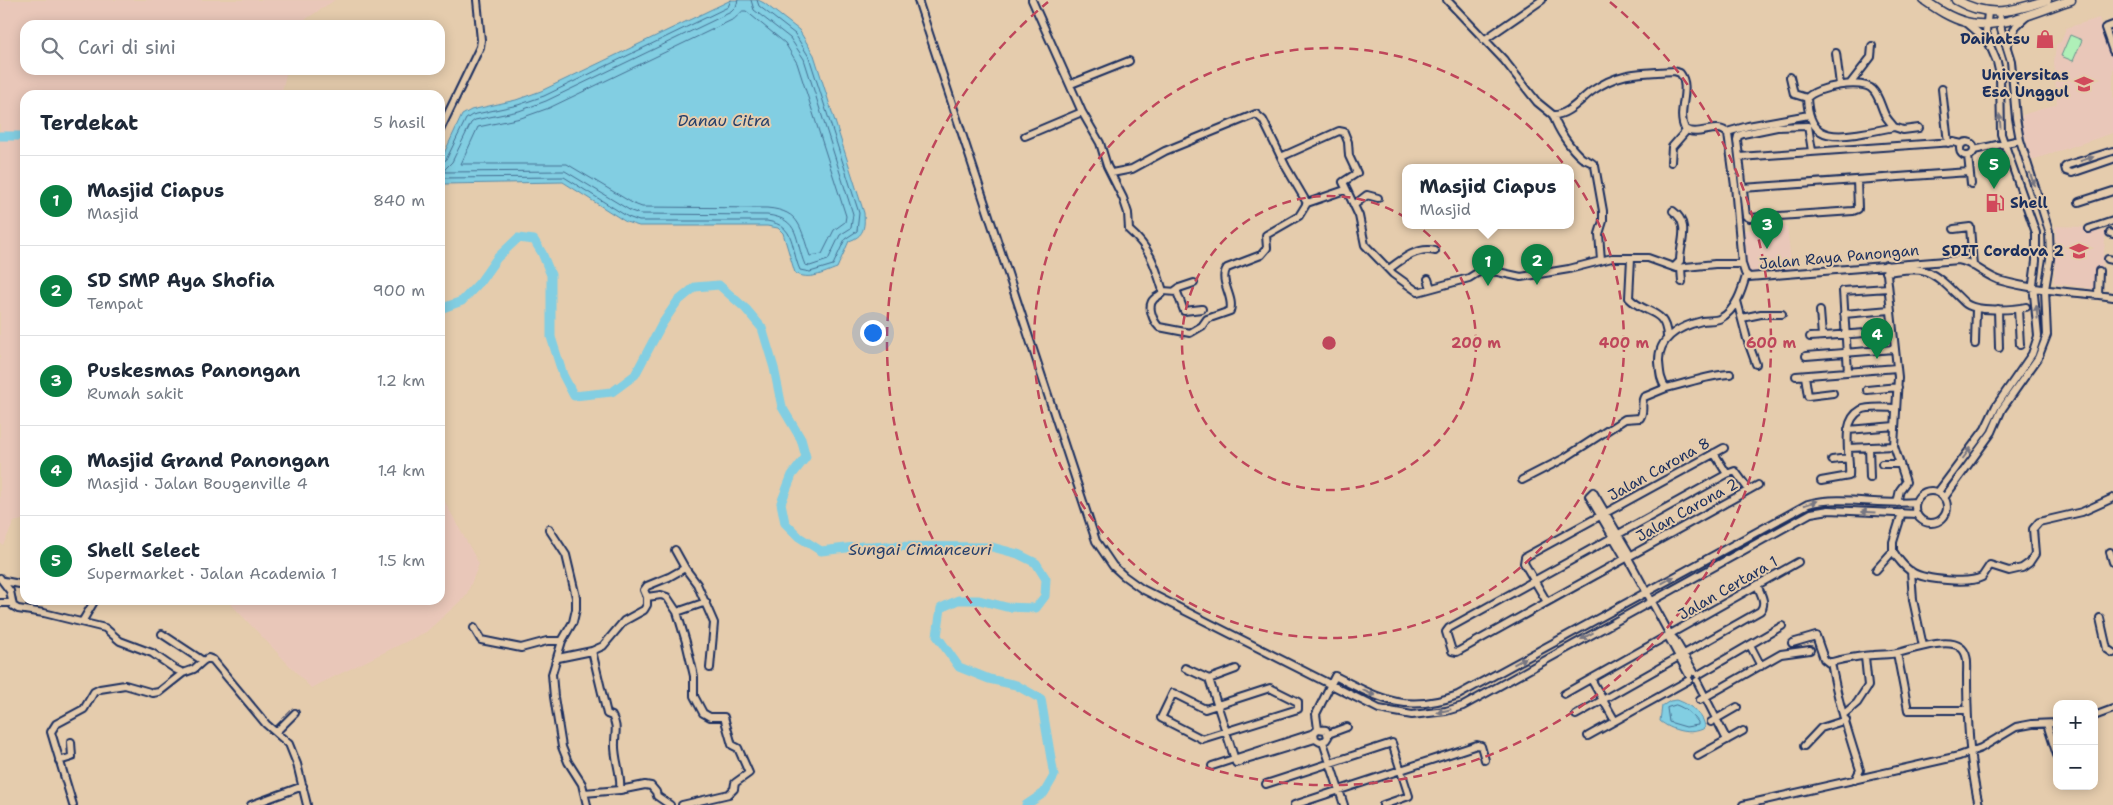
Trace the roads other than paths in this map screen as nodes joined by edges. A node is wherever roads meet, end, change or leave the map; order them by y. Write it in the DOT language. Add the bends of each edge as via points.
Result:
graph roads {
  1 [pos="478,0"];
  2 [pos="918,0"];
  3 [pos="1032,0"];
  4 [pos="1447,0"];
  5 [pos="1542,0"];
  6 [pos="1924,0"];
  7 [pos="1956,0"];
  8 [pos="2047,0"];
  9 [pos="2071,0"];
  10 [pos="1978,10"];
  11 [pos="1988,12"];
  12 [pos="1999,12"];
  13 [pos="2030,13"];
  14 [pos="1970,23"];
  15 [pos="2000,23"];
  16 [pos="1986,25"];
  17 [pos="2113,25"];
  18 [pos="1484,40"];
  19 [pos="1988,41"];
  20 [pos="2007,45"];
  21 [pos="1872,46"];
  22 [pos="2113,52"];
  23 [pos="1836,53"];
  24 [pos="1129,61"];
  25 [pos="1790,77"];
  26 [pos="1071,84"];
  27 [pos="1850,84"];
  28 [pos="1840,85"];
  29 [pos="1942,89"];
  30 [pos="1808,98"];
  31 [pos="1082,112"];
  32 [pos="1809,115"];
  33 [pos="1553,116"];
  34 [pos="445,120"];
  35 [pos="1894,127"];
  36 [pos="1919,128"];
  37 [pos="1686,131"];
  38 [pos="1727,132"];
  39 [pos="1026,136"];
  40 [pos="2020,140"];
  41 [pos="1948,142"];
  42 [pos="1962,144"];
  43 [pos="2005,144"];
  44 [pos="1974,150"];
  45 [pos="1812,151"];
  46 [pos="2113,151"];
  47 [pos="1968,156"];
  48 [pos="1281,157"];
  49 [pos="1739,157"];
  50 [pos="2113,159"];
  51 [pos="1671,162"];
  52 [pos="1969,172"];
  53 [pos="1112,173"];
  54 [pos="1857,180"];
  55 [pos="1971,184"];
  56 [pos="1742,188"];
  57 [pos="1345,190"];
  58 [pos="2113,191"];
  59 [pos="1378,198"];
  60 [pos="2079,202"];
  61 [pos="1307,203"];
  62 [pos="1354,205"];
  63 [pos="1673,211"];
  64 [pos="2113,221"];
  65 [pos="2089,228"];
  66 [pos="1954,229"];
  67 [pos="1435,251"];
  68 [pos="1631,258"];
  69 [pos="1601,260"];
  70 [pos="1742,264"];
  71 [pos="1973,266"];
  72 [pos="1677,268"];
  73 [pos="1389,269"];
  74 [pos="1886,269"];
  75 [pos="2099,271"];
  76 [pos="1746,276"];
  77 [pos="1428,279"];
  78 [pos="1682,282"];
  79 [pos="1194,283"];
  80 [pos="1431,288"];
  81 [pos="1888,288"];
  82 [pos="2034,288"];
  83 [pos="2046,289"];
  84 [pos="1163,291"];
  85 [pos="1175,291"];
  86 [pos="2098,294"];
  87 [pos="2113,297"];
  88 [pos="1737,301"];
  89 [pos="2026,307"];
  90 [pos="1976,308"];
  91 [pos="1998,308"];
  92 [pos="1202,309"];
  93 [pos="2018,309"];
  94 [pos="1890,310"];
  95 [pos="1820,311"];
  96 [pos="1782,314"];
  97 [pos="1844,314"];
  98 [pos="1742,318"];
  99 [pos="1893,331"];
  100 [pos="1845,334"];
  101 [pos="1822,336"];
  102 [pos="1810,337"];
  103 [pos="1667,338"];
  104 [pos="1975,344"];
  105 [pos="2020,345"];
  106 [pos="1999,348"];
  107 [pos="1894,349"];
  108 [pos="1847,353"];
  109 [pos="1806,356"];
  110 [pos="1756,364"];
  111 [pos="1897,368"];
  112 [pos="1848,372"];
  113 [pos="1730,374"];
  114 [pos="1796,376"];
  115 [pos="1805,376"];
  116 [pos="1898,387"];
  117 [pos="1666,388"];
  118 [pos="1867,390"];
  119 [pos="1833,393"];
  120 [pos="1896,408"];
  121 [pos="1896,426"];
  122 [pos="1848,430"];
  123 [pos="1989,431"];
  124 [pos="1894,446"];
  125 [pos="1869,447"];
  126 [pos="1724,448"];
  127 [pos="1848,448"];
  128 [pos="1714,453"];
  129 [pos="1848,458"];
  130 [pos="1832,460"];
  131 [pos="1882,464"];
  132 [pos="1899,464"];
  133 [pos="1727,474"];
  134 [pos="1870,478"];
  135 [pos="1522,480"];
  136 [pos="1821,481"];
  137 [pos="1758,485"];
  138 [pos="1596,490"];
  139 [pos="1749,490"];
  140 [pos="1938,492"];
  141 [pos="1944,498"];
  142 [pos="2113,498"];
  143 [pos="1916,502"];
  144 [pos="1897,503"];
  145 [pos="1902,513"];
  146 [pos="1603,514"];
  147 [pos="1917,514"];
  148 [pos="548,529"];
  149 [pos="1616,536"];
  150 [pos="675,550"];
  151 [pos="1893,551"];
  152 [pos="2110,552"];
  153 [pos="1628,558"];
  154 [pos="1798,562"];
  155 [pos="2113,562"];
  156 [pos="685,568"];
  157 [pos="1876,570"];
  158 [pos="1910,571"];
  159 [pos="2,579"];
  160 [pos="1534,580"];
  161 [pos="20,584"];
  162 [pos="1757,585"];
  163 [pos="1648,592"];
  164 [pos="647,597"];
  165 [pos="1653,600"];
  166 [pos="706,602"];
  167 [pos="1547,602"];
  168 [pos="0,603"];
  169 [pos="12,603"];
  170 [pos="92,605"];
  171 [pos="677,612"];
  172 [pos="2100,618"];
  173 [pos="82,622"];
  174 [pos="1782,626"];
  175 [pos="474,628"];
  176 [pos="162,634"];
  177 [pos="1670,635"];
  178 [pos="562,641"];
  179 [pos="1792,643"];
  180 [pos="1750,645"];
  181 [pos="1923,646"];
  182 [pos="1810,650"];
  183 [pos="592,651"];
  184 [pos="2113,653"];
  185 [pos="1896,654"];
  186 [pos="1681,656"];
  187 [pos="1865,657"];
  188 [pos="558,658"];
  189 [pos="203,661"];
  190 [pos="1831,662"];
  191 [pos="1761,666"];
  192 [pos="710,668"];
  193 [pos="1185,668"];
  194 [pos="1236,669"];
  195 [pos="183,673"];
  196 [pos="1693,677"];
  197 [pos="1209,679"];
  198 [pos="1591,679"];
  199 [pos="1330,685"];
  200 [pos="1564,694"];
  201 [pos="1602,699"];
  202 [pos="1703,699"];
  203 [pos="1217,705"];
  204 [pos="1737,707"];
  205 [pos="2113,709"];
  206 [pos="1966,710"];
  207 [pos="295,713"];
  208 [pos="1576,715"];
  209 [pos="2098,715"];
  210 [pos="1845,717"];
  211 [pos="1714,720"];
  212 [pos="1615,721"];
  213 [pos="2053,723"];
  214 [pos="2047,724"];
  215 [pos="1347,727"];
  216 [pos="1743,731"];
  217 [pos="276,732"];
  218 [pos="1226,732"];
  219 [pos="1316,733"];
  220 [pos="1328,734"];
  221 [pos="1588,736"];
  222 [pos="1727,740"];
  223 [pos="71,742"];
  224 [pos="1323,742"];
  225 [pos="2054,745"];
  226 [pos="1804,746"];
  227 [pos="1972,752"];
  228 [pos="1698,756"];
  229 [pos="1235,758"];
  230 [pos="1485,760"];
  231 [pos="59,761"];
  232 [pos="1330,763"];
  233 [pos="1212,766"];
  234 [pos="1401,770"];
  235 [pos="1855,780"];
  236 [pos="1266,784"];
  237 [pos="303,786"];
  238 [pos="620,790"];
  239 [pos="1339,790"];
  240 [pos="584,793"];
  241 [pos="73,805"];
  242 [pos="250,805"];
  243 [pos="307,805"];
  244 [pos="588,805"];
  245 [pos="670,805"];
  246 [pos="682,805"];
  247 [pos="1294,805"];
  248 [pos="1344,805"];
  249 [pos="1383,805"];
  250 [pos="1743,805"];
  251 [pos="1979,805"];
  1 -- 34 [label="street" via="480,47"];
  2 -- 199 [label="street" via="1096,541 1113,566 1142,588"];
  3 -- 26 [label="street"];
  4 -- 18 [label="street"];
  5 -- 18 [label="street"];
  6 -- 14 [label="main road" via="1948,15"];
  7 -- 10 [label="main road"];
  8 -- 12 [label="main road"];
  9 -- 13 [label="main road"];
  10 -- 11 [label="main road"];
  10 -- 14 [label="main road"];
  11 -- 12 [label="main road"];
  11 -- 16 [label="street"];
  12 -- 15 [label="street"];
  13 -- 15 [label="main road"];
  13 -- 20 [label="street" via="2016,26"];
  14 -- 16 [label="main road"];
  14 -- 19 [label="street"];
  15 -- 16 [label="main road"];
  15 -- 20 [label="street"];
  16 -- 19 [label="street"];
  17 -- 22 [label="street" via="2106,28"];
  18 -- 33 [label="street"];
  43 -- 19 [label="street, one-way" via="2000,118 2000,75"];
  20 -- 40 [label="street"];
  21 -- 27 [label="street" via="1871,57"];
  23 -- 28 [label="street"];
  24 -- 26 [label="street"];
  25 -- 30 [label="street" via="1794,94"];
  26 -- 31 [label="street"];
  27 -- 28 [label="street"];
  27 -- 35 [label="street" via="1873,89"];
  28 -- 30 [label="street" via="1815,92"];
  29 -- 41 [label="street"];
  30 -- 32 [label="street"];
  31 -- 39 [label="street"];
  31 -- 53 [label="street"];
  32 -- 35 [label="street" via="1820,131 1831,136"];
  32 -- 38 [label="street"];
  33 -- 37 [label="street" via="1563,113 1612,78 1674,71 1680,73 1684,81 1682,121"];
  33 -- 69 [label="street" via="1574,149 1595,166 1603,211 1599,234"];
  35 -- 36 [label="street" via="1903,130"];
  37 -- 38 [label="street" via="1719,129"];
  37 -- 51 [label="street" via="1672,147"];
  38 -- 70 [label="street, Jalan Raya Panongan"];
  40 -- 43 [label="street"];
  40 -- 83 [label="street, one-way" via="2049,231"];
  41 -- 42 [label="street"];
  41 -- 45 [label="street"];
  42 -- 44 [label="street" via="1970,143"];
  42 -- 47 [label="street" via="1960,152"];
  43 -- 44 [label="street"];
  43 -- 82 [label="street" via="2036,233"];
  44 -- 47 [label="street"];
  45 -- 49 [label="street"];
  45 -- 49 [label="street" via="1808,126 1777,127 1738,136"];
  50 -- 46 [label="street, one-way" via="2072,173 2065,167"];
  47 -- 52 [label="street"];
  48 -- 53 [label="street" via="1263,120 1254,114 1165,151 1132,169"];
  48 -- 57 [label="street" via="1343,131 1356,174 1344,181"];
  48 -- 61 [label="street"];
  49 -- 56 [label="street"];
  52 -- 54 [label="street"];
  52 -- 55 [label="street"];
  53 -- 84 [label="street" via="1126,208 1129,230 1152,256"];
  54 -- 56 [label="street"];
  54 -- 56 [label="street" via="1858,209 1750,218 1746,216"];
  57 -- 61 [label="street"];
  57 -- 62 [label="street"];
  58 -- 60 [label="street"];
  59 -- 62 [label="street" via="1367,195"];
  61 -- 84 [label="street" via="1299,216 1266,235 1267,248 1261,256 1225,270 1231,306 1228,313 1207,319 1190,333 1164,329 1156,324 1151,304"];
  62 -- 73 [label="street" via="1362,224 1365,245"];
  63 -- 72 [label="street" via="1681,218 1684,231"];
  64 -- 65 [label="street"];
  66 -- 71 [label="street" via="1970,227"];
  67 -- 73 [label="street" via="1420,250"];
  68 -- 69 [label="street"];
  68 -- 72 [label="street" via="1655,260"];
  68 -- 103 [label="street" via="1629,298 1662,318"];
  69 -- 80 [label="street" via="1521,277 1483,271"];
  70 -- 72 [label="street"];
  70 -- 76 [label="street, Jalan Raya Panongan"];
  71 -- 74 [label="street, Jalan Raya Panongan" via="1958,260"];
  71 -- 82 [label="street, Jalan Raya Panongan" via="2001,281"];
  72 -- 78 [label="street"];
  73 -- 80 [label="street" via="1418,292"];
  74 -- 76 [label="street, Jalan Raya Panongan"];
  74 -- 81 [label="street"];
  74 -- 90 [label="street" via="1928,272"];
  75 -- 86 [label="street"];
  76 -- 88 [label="street"];
  77 -- 80 [label="street"];
  79 -- 85 [label="street"];
  81 -- 94 [label="street"];
  81 -- 97 [label="street" via="1843,291"];
  82 -- 83 [label="street, Jalan Raya Panongan"];
  123 -- 82 [label="street, one-way" via="1996,406 2036,346"];
  83 -- 86 [label="street, Jalan Raya Panongan"];
  83 -- 123 [label="street" via="2043,348"];
  84 -- 85 [label="street"];
  85 -- 92 [label="street" via="1184,311"];
  86 -- 87 [label="street, Jalan Raya Panongan"];
  88 -- 98 [label="street"];
  88 -- 103 [label="street" via="1720,320 1701,322 1676,331"];
  89 -- 93 [label="street"];
  90 -- 91 [label="street"];
  90 -- 104 [label="street"];
  91 -- 93 [label="street"];
  91 -- 106 [label="street"];
  93 -- 105 [label="street"];
  94 -- 97 [label="street"];
  94 -- 99 [label="street"];
  95 -- 101 [label="street"];
  96 -- 98 [label="street"];
  97 -- 100 [label="street"];
  98 -- 110 [label="street"];
  99 -- 100 [label="street"];
  99 -- 107 [label="street"];
  100 -- 101 [label="street"];
  100 -- 108 [label="street"];
  101 -- 102 [label="street"];
  103 -- 117 [label="street" via="1659,357 1660,377"];
  107 -- 108 [label="street"];
  107 -- 111 [label="street"];
  108 -- 109 [label="street"];
  108 -- 112 [label="street"];
  111 -- 112 [label="street"];
  111 -- 116 [label="street"];
  112 -- 115 [label="street"];
  113 -- 117 [label="street" via="1715,374"];
  114 -- 115 [label="street"];
  115 -- 119 [label="street" via="1808,396"];
  116 -- 118 [label="street"];
  116 -- 120 [label="street"];
  117 -- 135 [label="street" via="1644,397 1643,412 1639,418 1628,418 1563,459"];
  120 -- 121 [label="street"];
  120 -- 122 [label="street" via="1862,409"];
  121 -- 122 [label="street"];
  121 -- 124 [label="street"];
  122 -- 127 [label="street"];
  140 -- 123 [label="street, one-way"];
  123 -- 141 [label="street"];
  124 -- 125 [label="street"];
  124 -- 132 [label="street"];
  125 -- 127 [label="street"];
  125 -- 134 [label="street"];
  126 -- 128 [label="street, Jalan Carona 8"];
  127 -- 129 [label="street"];
  128 -- 133 [label="street"];
  128 -- 146 [label="street, Jalan Carona 8"];
  129 -- 130 [label="street"];
  129 -- 136 [label="street" via="1848,478"];
  131 -- 132 [label="street"];
  132 -- 144 [label="street" via="1906,482"];
  133 -- 139 [label="street" via="1735,471"];
  133 -- 149 [label="street"];
  137 -- 139 [label="street, Jalan Carona 2"];
  138 -- 146 [label="street" via="1589,496"];
  139 -- 153 [label="street, Jalan Carona 2"];
  140 -- 141 [label="street"];
  140 -- 143 [label="street" via="1925,492"];
  141 -- 147 [label="street" via="1947,510 1939,521 1926,522"];
  142 -- 158 [label="street" via="2089,509 2036,524 2032,532 2034,557 2026,566 2006,571 1990,565 1982,577 1968,581"];
  143 -- 144 [label="street"];
  143 -- 147 [label="street"];
  163 -- 144 [label="street, one-way" via="1808,504 1828,500"];
  145 -- 147 [label="street"];
  145 -- 151 [label="street"];
  145 -- 165 [label="street, one-way" via="1828,510 1811,513"];
  146 -- 149 [label="street"];
  146 -- 160 [label="street, Jalan Carona 8" via="1525,557 1524,563"];
  148 -- 178 [label="street" via="566,555 576,597 573,622"];
  149 -- 153 [label="street" via="1624,556"];
  149 -- 160 [label="street"];
  150 -- 156 [label="street"];
  151 -- 157 [label="street"];
  151 -- 158 [label="street"];
  152 -- 155 [label="street"];
  153 -- 163 [label="street"];
  153 -- 167 [label="street, Jalan Carona 2"];
  154 -- 162 [label="street, Jalan Certara 1"];
  156 -- 164 [label="street" via="646,586"];
  156 -- 166 [label="street"];
  158 -- 181 [label="street"];
  159 -- 161 [label="street"];
  159 -- 169 [label="street" via="10,590"];
  160 -- 167 [label="street"];
  160 -- 167 [label="street, Jalan Carona 2" via="1447,630 1452,651"];
  162 -- 177 [label="street, Jalan Certara 1"];
  162 -- 186 [label="street" via="1764,601 1763,609"];
  163 -- 165 [label="street"];
  199 -- 163 [label="street, one-way" via="1335,676 1396,703 1428,704 1443,700 1458,695"];
  164 -- 171 [label="street" via="666,597"];
  164 -- 183 [label="street" via="644,610 624,621 603,646"];
  165 -- 177 [label="street"];
  165 -- 199 [label="street, one-way" via="1464,706 1446,711 1412,715 1396,713 1379,709"];
  166 -- 171 [label="street"];
  166 -- 192 [label="street" via="715,626"];
  168 -- 169 [label="street"];
  169 -- 173 [label="street" via="18,609"];
  170 -- 173 [label="street"];
  171 -- 246 [label="street" via="694,676 694,696 703,713 710,717 724,717 732,745 738,748 749,773 735,783 729,794"];
  172 -- 184 [label="street" via="2107,649"];
  173 -- 195 [label="street" via="105,628 120,641 152,653"];
  174 -- 180 [label="street"];
  175 -- 178 [label="street" via="481,640 521,648"];
  176 -- 189 [label="street"];
  177 -- 186 [label="street"];
  177 -- 198 [label="street, Jalan Certara 1"];
  178 -- 188 [label="street"];
  179 -- 190 [label="street" via="1816,636 1824,659"];
  180 -- 191 [label="street"];
  180 -- 196 [label="street"];
  181 -- 185 [label="street"];
  181 -- 206 [label="street" via="1954,644 1963,650 1968,662"];
  182 -- 191 [label="street" via="1781,654"];
  183 -- 188 [label="street"];
  183 -- 238 [label="street" via="607,714 615,722 614,744"];
  185 -- 187 [label="street"];
  185 -- 206 [label="street" via="1908,710"];
  186 -- 196 [label="street"];
  186 -- 201 [label="street"];
  187 -- 190 [label="street"];
  187 -- 210 [label="street" via="1868,686"];
  188 -- 240 [label="street" via="552,678 562,747"];
  189 -- 195 [label="street"];
  189 -- 217 [label="street" via="213,660"];
  190 -- 210 [label="street" via="1837,697"];
  191 -- 202 [label="street"];
  193 -- 197 [label="street"];
  194 -- 197 [label="street"];
  195 -- 231 [label="street" via="153,694 125,685 94,692 84,709 56,724 51,732"];
  196 -- 202 [label="street"];
  196 -- 212 [label="street"];
  197 -- 203 [label="street"];
  198 -- 200 [label="street, Jalan Certara 1"];
  198 -- 201 [label="street"];
  199 -- 219 [label="street" via="1316,714"];
  201 -- 208 [label="street"];
  201 -- 212 [label="street"];
  202 -- 211 [label="street"];
  203 -- 218 [label="street"];
  203 -- 218 [label="street" via="1205,709 1173,693 1160,718 1202,739"];
  203 -- 218 [label="street" via="1270,688 1298,702 1298,709"];
  204 -- 211 [label="street"];
  205 -- 209 [label="street"];
  206 -- 227 [label="street"];
  207 -- 217 [label="street"];
  210 -- 226 [label="street" via="1821,728"];
  210 -- 235 [label="street" via="1860,770"];
  211 -- 222 [label="street"];
  212 -- 221 [label="street"];
  213 -- 214 [label="street"];
  214 -- 225 [label="street"];
  214 -- 227 [label="street" via="2024,725 2009,730"];
  215 -- 220 [label="street"];
  216 -- 222 [label="street"];
  217 -- 237 [label="street" via="289,744"];
  218 -- 229 [label="street"];
  219 -- 220 [label="street" via="1326,730"];
  219 -- 224 [label="street"];
  219 -- 229 [label="street"];
  220 -- 224 [label="street"];
  222 -- 228 [label="street"];
  223 -- 231 [label="street" via="72,757"];
  224 -- 232 [label="street"];
  227 -- 235 [label="street"];
  227 -- 251 [label="street"];
  229 -- 233 [label="street"];
  230 -- 234 [label="street" via="1478,745"];
  231 -- 241 [label="street"];
  232 -- 234 [label="street" via="1392,743"];
  232 -- 236 [label="street"];
  232 -- 239 [label="street"];
  234 -- 239 [label="street"];
  234 -- 249 [label="street" via="1410,796"];
  235 -- 250 [label="street"];
  237 -- 242 [label="street"];
  237 -- 243 [label="street"];
  238 -- 240 [label="street"];
  238 -- 245 [label="street" via="651,786 656,796"];
  239 -- 247 [label="street"];
  239 -- 248 [label="street"];
  240 -- 244 [label="street"];
}
